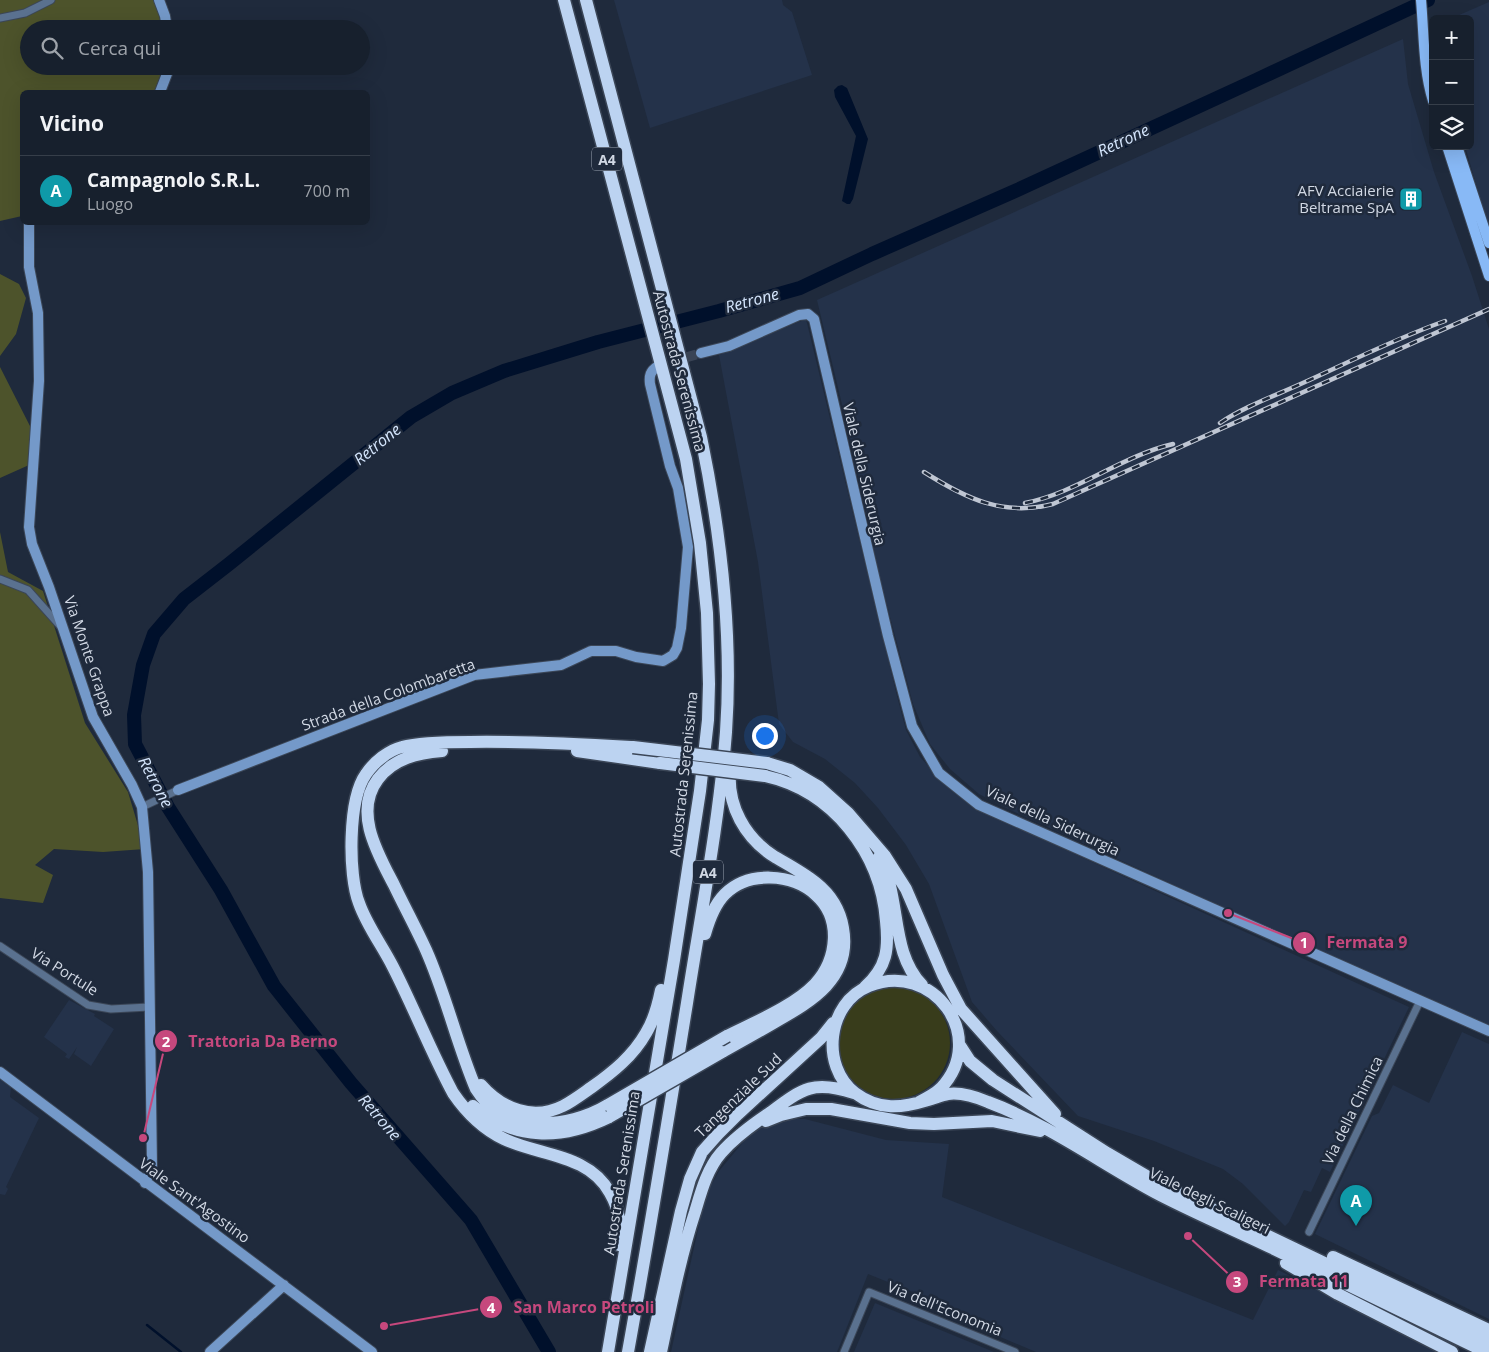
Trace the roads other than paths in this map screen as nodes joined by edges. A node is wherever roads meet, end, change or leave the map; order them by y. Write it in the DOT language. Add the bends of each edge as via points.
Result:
graph roads {
  1 [pos="51,0"];
  2 [pos="159,0"];
  3 [pos="564,0"];
  4 [pos="586,0"];
  5 [pos="1421,0"];
  6 [pos="0,18"];
  7 [pos="166,20"];
  8 [pos="1424,28"];
  9 [pos="1432,60"];
  10 [pos="167,75"];
  11 [pos="1429,84"];
  12 [pos="161,90"];
  13 [pos="1449,150"];
  14 [pos="1459,150"];
  15 [pos="29,225"];
  16 [pos="1489,243"];
  17 [pos="1489,276"];
  18 [pos="701,353"];
  19 [pos="658,366"];
  20 [pos="0,579"];
  21 [pos="725,584"];
  22 [pos="65,632"];
  23 [pos="766,769"];
  24 [pos="178,790"];
  25 [pos="146,805"];
  26 [pos="698,807"];
  27 [pos="861,827"];
  28 [pos="0,946"];
  29 [pos="922,986"];
  30 [pos="862,989"];
  31 [pos="1420,1001"];
  32 [pos="149,1007"];
  33 [pos="836,1019"];
  34 [pos="1489,1031"];
  35 [pos="958,1044"];
  36 [pos="460,1047"];
  37 [pos="0,1072"];
  38 [pos="445,1078"];
  39 [pos="855,1093"];
  40 [pos="919,1102"];
  41 [pos="609,1111"];
  42 [pos="750,1127"];
  43 [pos="1067,1134"];
  44 [pos="662,1160"];
  45 [pos="146,1183"];
  46 [pos="1200,1202"];
  47 [pos="1218,1222"];
  48 [pos="1309,1232"];
  49 [pos="284,1285"];
  50 [pos="1389,1299"];
  51 [pos="1489,1330"];
  52 [pos="1489,1342"];
  53 [pos="210,1352"];
  54 [pos="372,1352"];
  55 [pos="606,1352"];
  56 [pos="628,1352"];
  57 [pos="650,1352"];
  58 [pos="661,1352"];
  59 [pos="844,1352"];
  60 [pos="1015,1352"];
  61 [pos="1452,1352"];
  62 [pos="1486,1352"];
  1 -- 6 [label="street" via="25,13"];
  2 -- 7 [label="street"];
  3 -- 26 [label="highway, Autostrada Serenissima / A4" via="692,489 704,577 709,684"];
  4 -- 21 [label="highway, Autostrada Serenissima / A4" via="701,436"];
  5 -- 8 [label="main road"];
  8 -- 9 [label="main road"];
  8 -- 11 [label="main road"];
  10 -- 12 [label="street"];
  13 -- 17 [label="main road"];
  14 -- 16 [label="main road"];
  15 -- 22 [label="street, Via Monte Grappa" via="29,267 38,313 39,381 29,527 32,544"];
  18 -- 31 [label="street, Viale della Siderurgia" via="729,346 799,315 808,314 814,319 912,726 939,773 979,805"];
  19 -- 24 [label="street, Strada della Colombaretta" via="649,376 650,384 678,488 688,547 682,628 673,655 663,661 616,651 591,651 562,665 474,675"];
  20 -- 22 [label="street" via="28,590"];
  21 -- 41 [label="highway, bridge" via="734,661 729,783 734,808 758,844 810,878 828,894 839,912 844,948 838,968 822,991 801,1007"];
  21 -- 44 [label="highway, Autostrada Serenissima / A4" via="728,677 719,803"];
  22 -- 25 [label="street, Via Monte Grappa" via="93,717"];
  23 -- 27 [label="highway" via="790,770 819,787"];
  23 -- 30 [label="highway" via="830,809 857,839 871,864 880,885 886,914 887,950 876,975"];
  23 -- 36 [label="highway, bridge" via="660,763 573,751 491,749 419,754 392,765 377,780 370,795 370,830 375,848 426,950"];
  23 -- 38 [label="highway, bridge" via="633,747 526,741 443,742 401,747 384,755 366,774 356,796 352,874 358,902"];
  24 -- 25 [label="street"];
  25 -- 32 [label="street, Via Monte Grappa"];
  26 -- 36 [label="highway" via="657,1008 646,1033 627,1059 562,1107 541,1113 510,1108 489,1094 473,1074"];
  26 -- 55 [label="highway, Autostrada Serenissima / A4"];
  27 -- 29 [label="highway" via="883,864 906,962"];
  27 -- 43 [label="highway" via="906,889 961,1009"];
  28 -- 32 [label="street, Via Portule" via="88,1004 111,1009"];
  29 -- 30 [label="highway, Viale degli Scaligeri" via="892,980"];
  29 -- 35 [label="highway, Viale degli Scaligeri" via="950,1011"];
  30 -- 33 [label="highway, Viale degli Scaligeri"];
  31 -- 34 [label="street, Viale della Siderurgia"];
  31 -- 48 [label="street, Via della Chimica"];
  32 -- 45 [label="street, Via Monte Grappa" via="152,1167"];
  33 -- 39 [label="highway, Viale degli Scaligeri" via="832,1038 834,1060 840,1075"];
  33 -- 57 [label="highway, Tangenziale Sud" via="821,1038 738,1114 702,1152 681,1210"];
  35 -- 40 [label="highway, Viale degli Scaligeri" via="953,1070 947,1080 936,1092"];
  35 -- 43 [label="highway, Viale degli Scaligeri" via="970,1062"];
  36 -- 41 [label="highway" via="481,1098 510,1117 533,1124 547,1124"];
  37 -- 45 [label="street, Viale Sant'Agostino"];
  38 -- 41 [label="highway" via="480,1112 512,1129 536,1133 562,1132 589,1126"];
  38 -- 55 [label="highway" via="462,1106 485,1127 517,1144 587,1168 609,1190 618,1209 620,1236"];
  39 -- 40 [label="highway, Viale degli Scaligeri" via="883,1106 900,1107"];
  39 -- 42 [label="highway, Tangenziale Sud" via="836,1087 804,1089"];
  40 -- 43 [label="highway, Viale degli Scaligeri" via="948,1094 964,1094"];
  41 -- 44 [label="highway, bridge" via="727,1036 801,995 815,984 828,966 834,946 834,928 822,902 810,890 774,878 754,879 732,888 714,908 703,943 686,1049"];
  42 -- 43 [label="highway" via="782,1115 831,1109 910,1123 992,1121"];
  42 -- 58 [label="highway, Tangenziale Sud" via="720,1154 701,1192 677,1274"];
  43 -- 46 [label="highway, Viale degli Scaligeri"];
  43 -- 47 [label="highway, Viale degli Scaligeri" via="1104,1164"];
  44 -- 56 [label="highway, Autostrada Serenissima / A4"];
  45 -- 49 [label="street, Viale Sant'Agostino"];
  46 -- 50 [label="highway, Viale degli Scaligeri"];
  46 -- 51 [label="highway" via="1306,1245"];
  47 -- 50 [label="highway, Viale degli Scaligeri"];
  47 -- 61 [label="highway" via="1338,1294"];
  49 -- 53 [label="street"];
  49 -- 54 [label="street, Viale Sant'Agostino"];
  50 -- 52 [label="highway, Viale degli Scaligeri"];
  50 -- 62 [label="highway, Viale degli Scaligeri"];
  59 -- 60 [label="street, Via dell'Economia" via="869,1292"];
}
